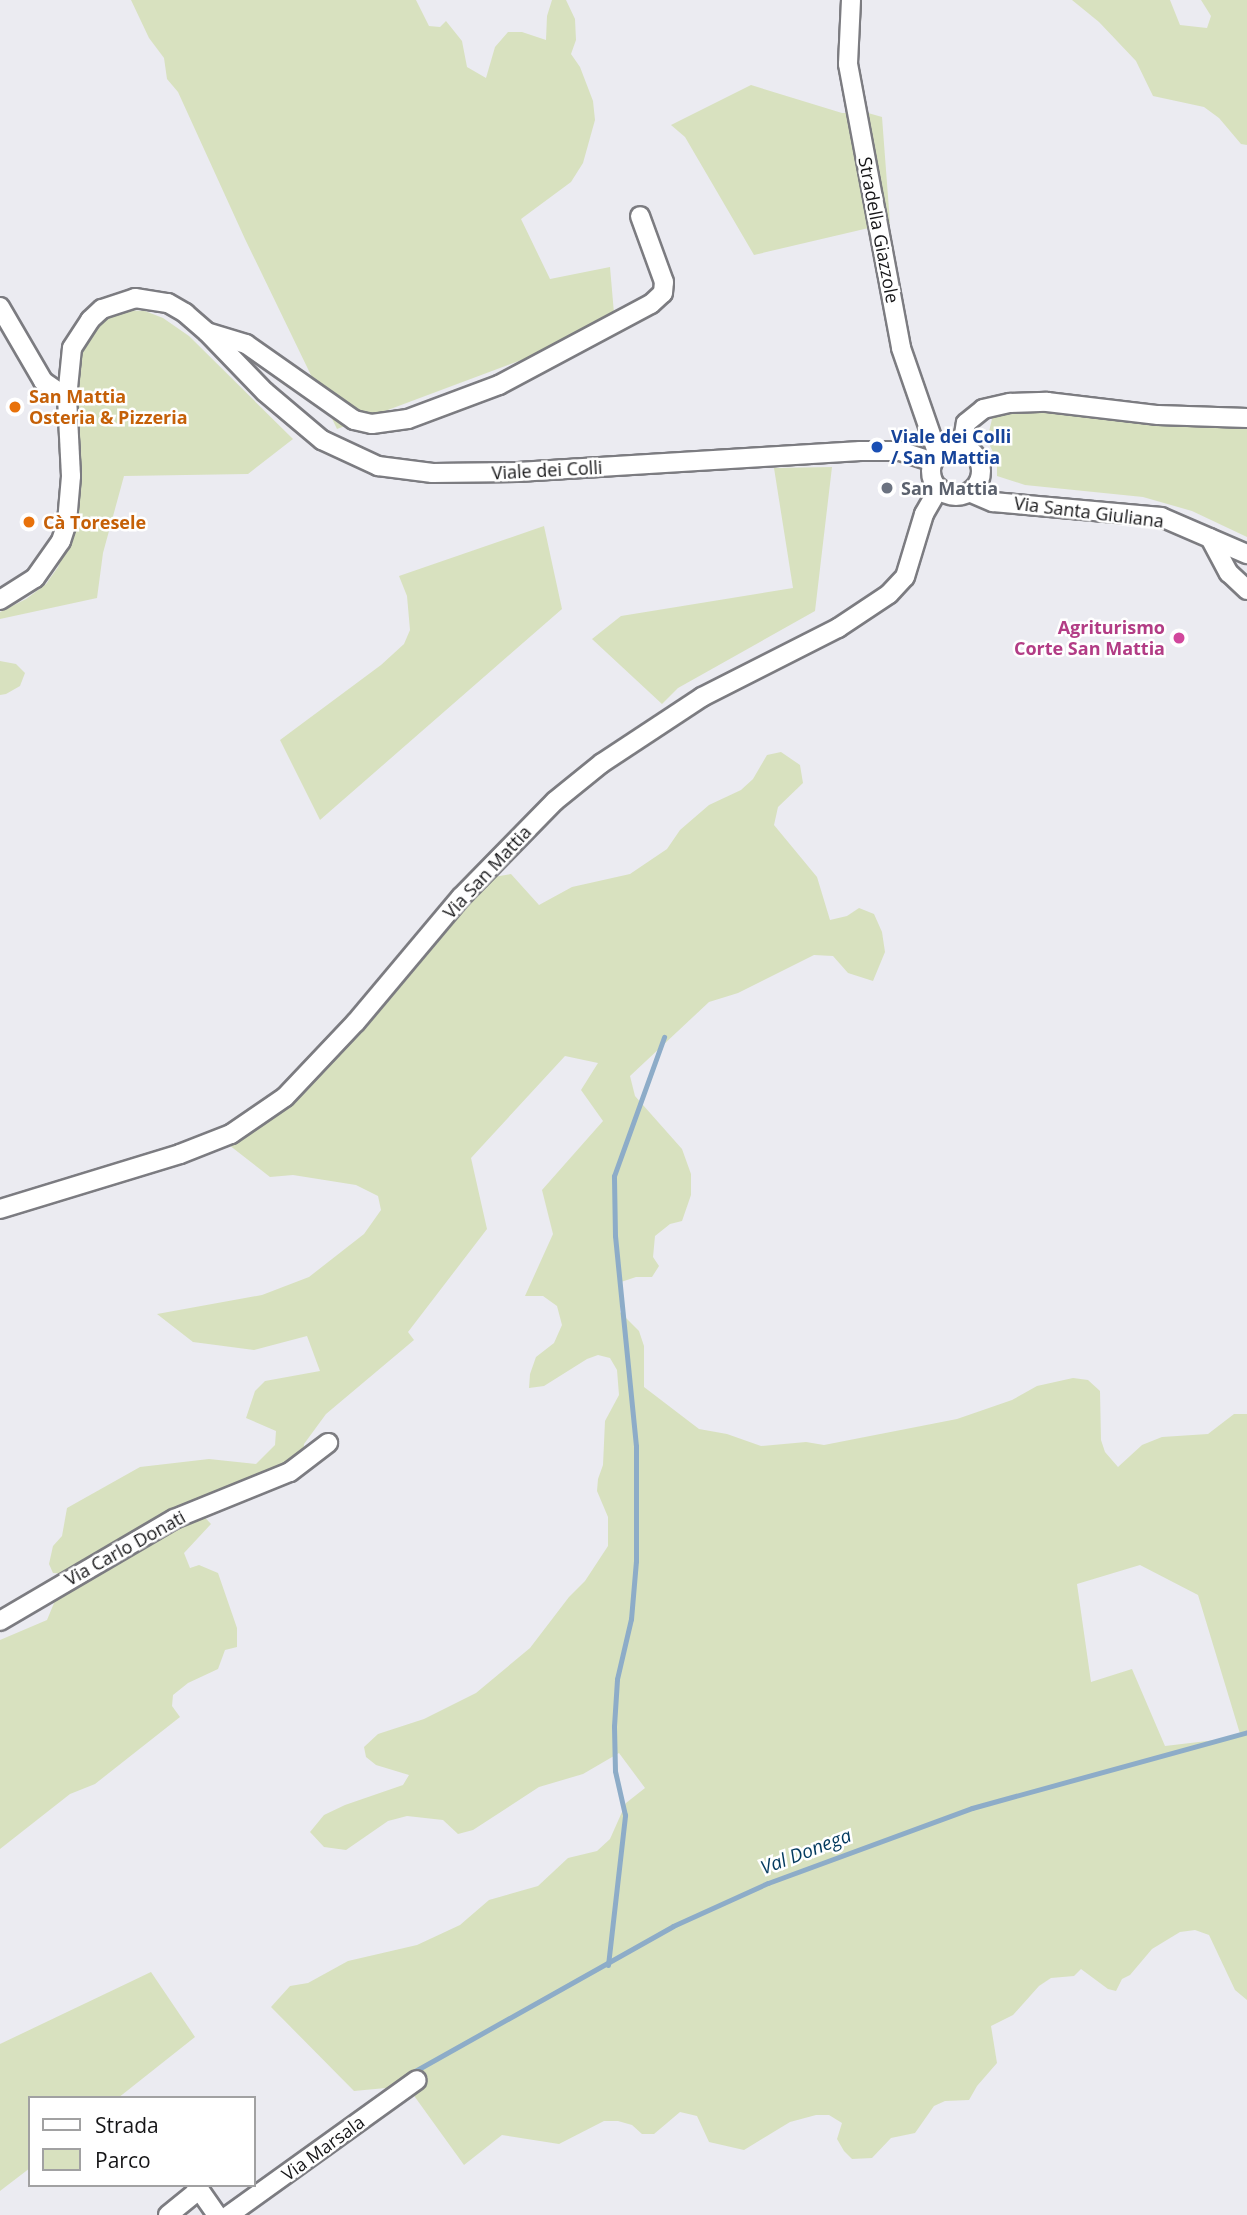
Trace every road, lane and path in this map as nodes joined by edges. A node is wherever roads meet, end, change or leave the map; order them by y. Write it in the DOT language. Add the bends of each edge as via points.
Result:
graph roads {
  1 [pos="850,0"];
  2 [pos="640,216"];
  3 [pos="0,307"];
  4 [pos="207,332"];
  5 [pos="67,398"];
  6 [pos="1247,418"];
  7 [pos="962,447"];
  8 [pos="935,458"];
  9 [pos="939,488"];
  10 [pos="969,492"];
  11 [pos="1210,538"];
  12 [pos="1247,554"];
  13 [pos="1247,590"];
  14 [pos="0,600"];
  15 [pos="0,1209"];
  16 [pos="328,1443"];
  17 [pos="0,1621"];
  18 [pos="417,2080"];
  19 [pos="197,2188"];
  20 [pos="168,2215"];
  21 [pos="217,2215"];
  22 [pos="229,2215"];
  1 -- 8 [label="street, Stradella Giazzole" via="848,64 901,348"];
  2 -- 4 [label="street, Viale dei Colli" via="664,282 663,293 651,304 499,386 408,419 372,424 354,420 246,344"];
  3 -- 5 [label="street" via="43,381"];
  4 -- 5 [label="street, Viale dei Colli" via="168,303 135,298 118,302 90,320 72,348"];
  4 -- 8 [label="street, Viale dei Colli" via="265,392 322,440 378,466 433,473 518,472 860,451"];
  5 -- 14 [label="street, Viale dei Colli" via="71,475 67,522 36,578"];
  6 -- 7 [label="street" via="1010,403 983,409 967,423"];
  7 -- 8 [label="street" via="953,446"];
  7 -- 10 [label="street" via="972,452 981,470"];
  8 -- 9 [label="street" via="932,472"];
  9 -- 10 [label="street" via="953,496"];
  9 -- 15 [label="street, Via San Mattia" via="924,514 905,577 889,594 838,628 702,697 602,763 555,801 461,897 285,1097 231,1134 193,1149"];
  10 -- 11 [label="street, Via Santa Giuliana" via="993,502 1161,517"];
  11 -- 12 [label="street, Via Santa Giuliana"];
  11 -- 13 [label="street" via="1229,573"];
  16 -- 17 [label="street, Via Carlo Donati" via="290,1472 174,1519"];
  18 -- 22 [label="street, Via Marsala"];
  19 -- 20 [label="street"];
  19 -- 21 [label="street"];
}
